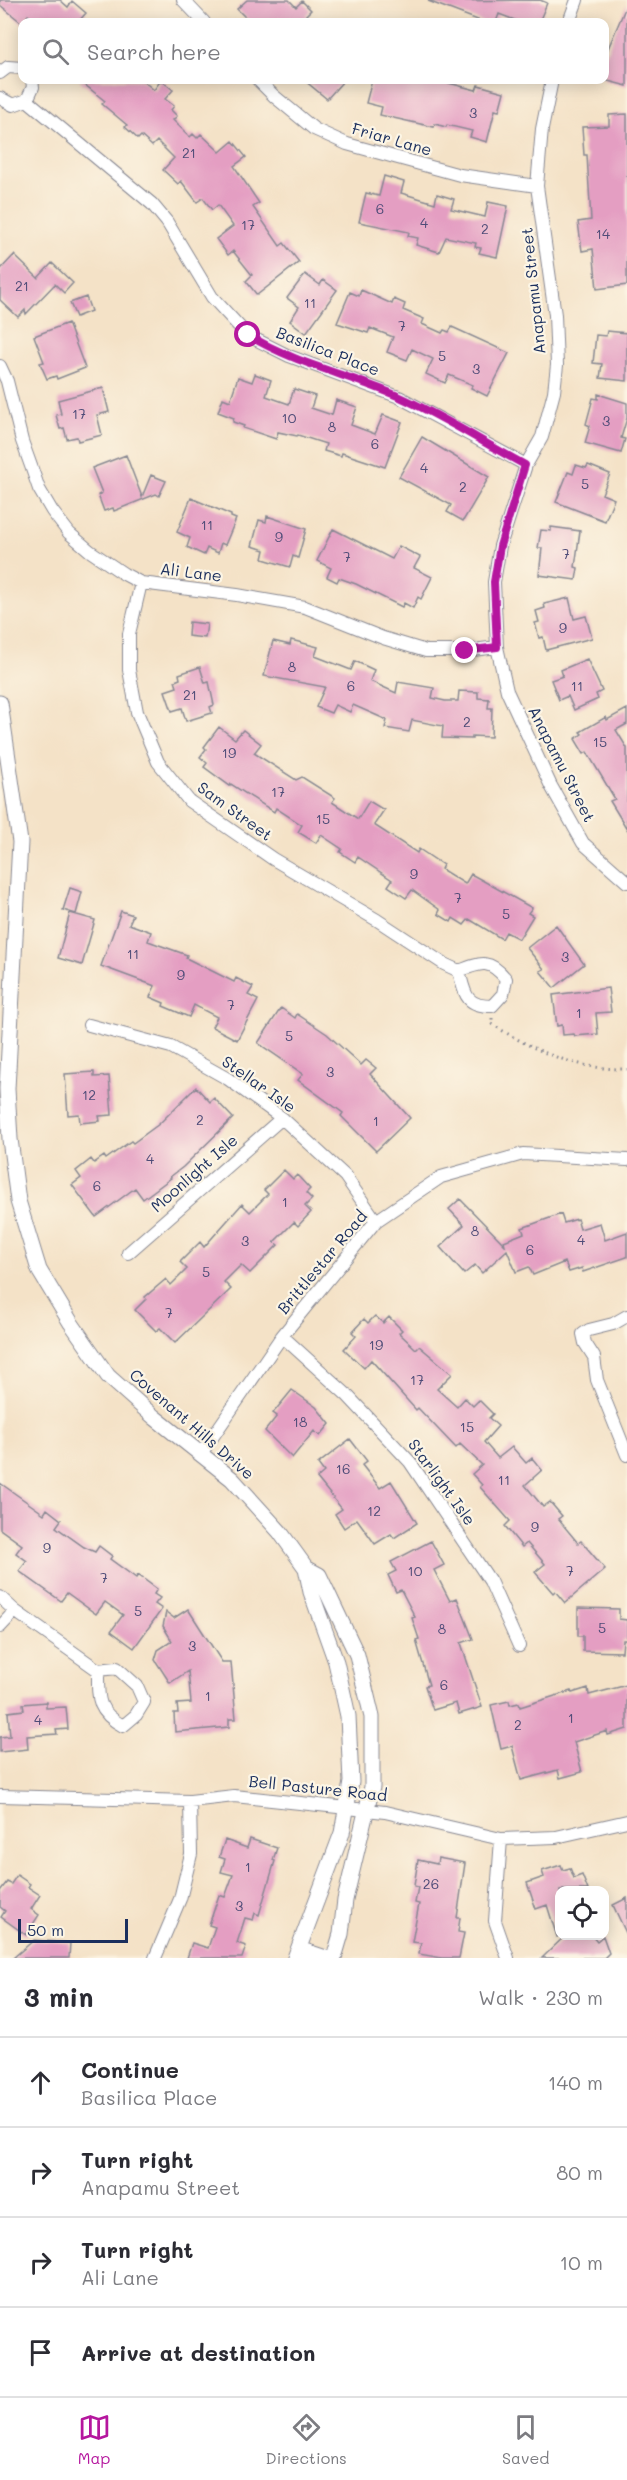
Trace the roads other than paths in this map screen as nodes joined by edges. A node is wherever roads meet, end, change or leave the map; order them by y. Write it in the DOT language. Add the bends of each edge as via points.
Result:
graph roads {
  1 [pos="183,0"];
  2 [pos="577,0"];
  3 [pos="200,18"];
  4 [pos="570,18"];
  5 [pos="18,68"];
  6 [pos="0,73"];
  7 [pos="33,84"];
  8 [pos="262,84"];
  9 [pos="551,84"];
  10 [pos="0,98"];
  11 [pos="27,100"];
  12 [pos="537,186"];
  13 [pos="0,366"];
  14 [pos="525,465"];
  15 [pos="141,583"];
  16 [pos="497,647"];
  17 [pos="0,703"];
  18 [pos="627,882"];
  19 [pos="459,971"];
  20 [pos="89,1025"];
  21 [pos="4,1088"];
  22 [pos="282,1118"];
  23 [pos="627,1160"];
  24 [pos="376,1221"];
  25 [pos="128,1253"];
  26 [pos="627,1316"];
  27 [pos="282,1336"];
  28 [pos="200,1455"];
  29 [pos="627,1455"];
  30 [pos="306,1568"];
  31 [pos="0,1597"];
  32 [pos="15,1611"];
  33 [pos="0,1627"];
  34 [pos="519,1646"];
  35 [pos="98,1670"];
  36 [pos="0,1796"];
  37 [pos="190,1801"];
  38 [pos="347,1807"];
  39 [pos="367,1810"];
  40 [pos="627,1821"];
  41 [pos="501,1839"];
  42 [pos="297,1953"];
  43 [pos="155,1958"];
  44 [pos="326,1958"];
  45 [pos="334,1958"];
  46 [pos="508,1958"];
  1 -- 3 [label="street"];
  2 -- 4 [label="street"];
  5 -- 6 [label="street" via="8,67"];
  7 -- 11 [label="street"];
  8 -- 12 [label="street, Friar Lane" via="314,129 347,144 460,175"];
  9 -- 12 [label="street, Anapamu Street"];
  10 -- 11 [label="street" via="13,105"];
  11 -- 14 [label="street, Basilica Place" via="152,204 212,297 248,335 279,352 410,402"];
  12 -- 14 [label="street, Anapamu Street" via="555,315 557,365 542,437"];
  13 -- 15 [label="street, Ali Lane" via="39,489 52,511 90,551"];
  14 -- 16 [label="street, Anapamu Street" via="500,546 494,582"];
  15 -- 16 [label="street, Ali Lane" via="305,607 426,651"];
  15 -- 19 [label="street, Sam Street" via="129,634 129,670 137,712 158,762 189,801 273,859"];
  16 -- 18 [label="street, Anapamu Street" via="507,691 551,786 583,843"];
  17 -- 21 [label="street, Covenant Hills Drive" via="20,842"];
  19 -- 19 [label="street" via="479,963 496,967 506,980 503,994 492,1006 477,1006 466,996"];
  20 -- 22 [label="street, Stellar Isle" via="171,1047 228,1079"];
  21 -- 28 [label="street, Covenant Hills Drive" via="18,1201 39,1270 108,1376"];
  22 -- 24 [label="street, Stellar Isle" via="345,1176"];
  22 -- 25 [label="street, Moonlight Isle"];
  23 -- 24 [label="street, Brittlestar Road" via="524,1154 441,1177"];
  24 -- 27 [label="street, Brittlestar Road"];
  26 -- 29 [label="street" via="584,1334 594,1357 597,1380"];
  27 -- 28 [label="street, Brittlestar Road"];
  27 -- 34 [label="street, Starlight Isle" via="347,1395 410,1462 490,1581"];
  28 -- 30 [label="street, Covenant Hills Drive" via="232,1479 280,1532"];
  30 -- 38 [label="street, Covenant Hills Drive" via="336,1662 348,1716 351,1782"];
  30 -- 39 [label="street, Covenant Hills Drive" via="319,1575 357,1655 372,1718 372,1787"];
  31 -- 32 [label="street"];
  32 -- 33 [label="street"];
  32 -- 35 [label="street"];
  35 -- 35 [label="street" via="117,1668 137,1686 144,1702 123,1726 108,1718 98,1700"];
  36 -- 37 [label="street, Bell Pasture Road"];
  37 -- 38 [label="street, Bell Pasture Road" via="234,1796"];
  37 -- 43 [label="street" via="191,1854 180,1899"];
  38 -- 39 [label="street, Bell Pasture Road"];
  38 -- 42 [label="street, Covenant Hills Drive" via="342,1833"];
  39 -- 41 [label="street, Bell Pasture Road"];
  39 -- 45 [label="street, Covenant Hills Drive"];
  40 -- 41 [label="street, Bell Pasture Road" via="556,1837"];
  41 -- 46 [label="street" via="495,1921"];
  42 -- 44 [label="street"];
}
